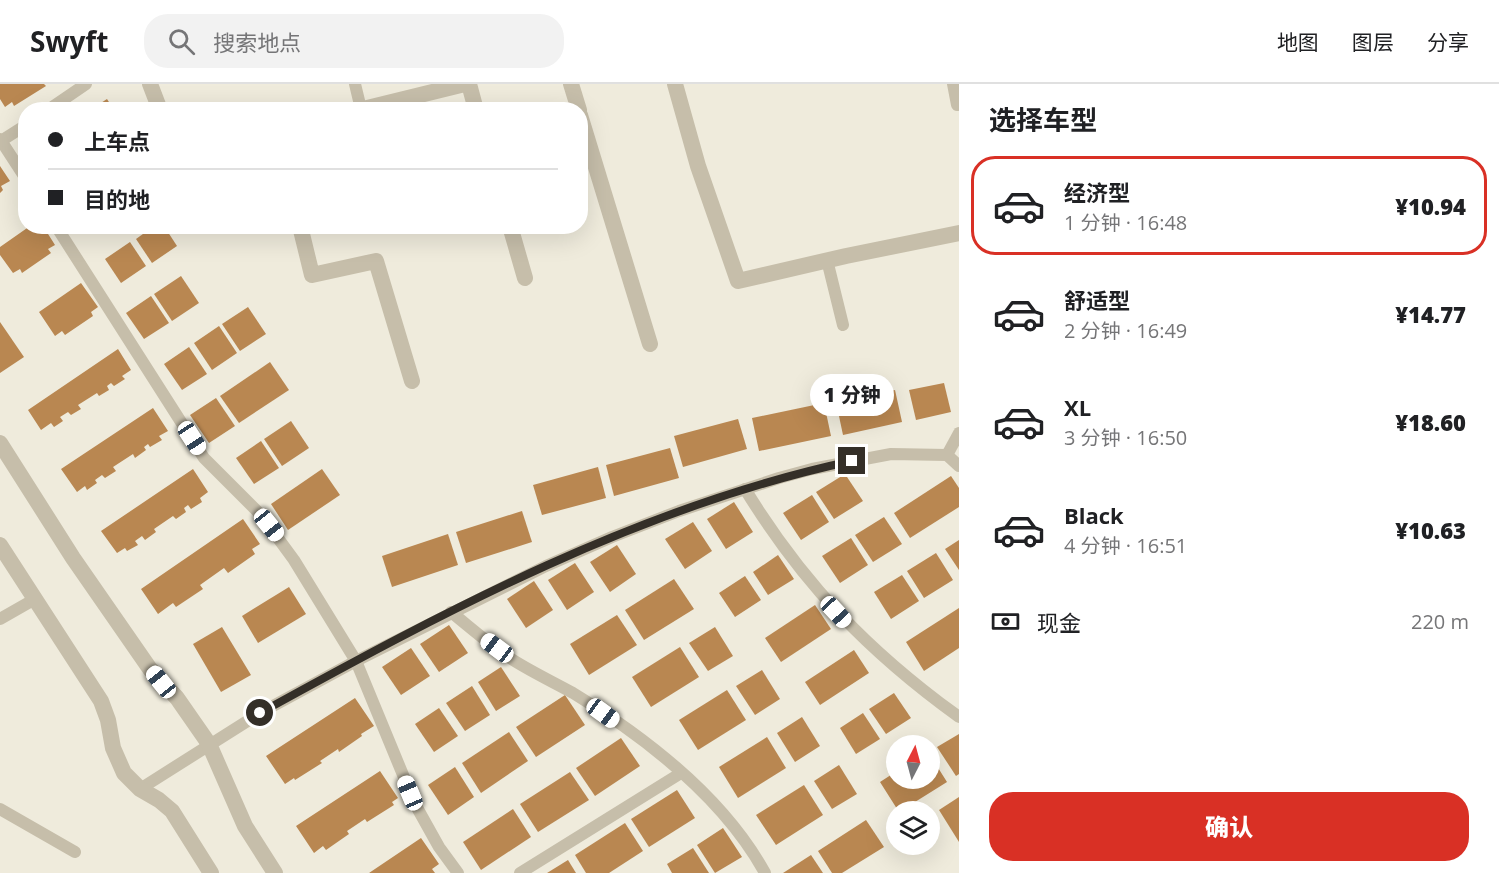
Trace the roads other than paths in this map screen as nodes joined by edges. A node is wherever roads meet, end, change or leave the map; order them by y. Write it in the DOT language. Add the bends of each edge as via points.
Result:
graph roads {
  1 [pos="86,84"];
  2 [pos="150,84"];
  3 [pos="355,84"];
  4 [pos="462,84"];
  5 [pos="571,84"];
  6 [pos="675,84"];
  7 [pos="953,84"];
  8 [pos="60,102"];
  9 [pos="157,102"];
  10 [pos="359,102"];
  11 [pos="389,102"];
  12 [pos="472,102"];
  13 [pos="577,102"];
  14 [pos="957,105"];
  15 [pos="18,130"];
  16 [pos="1,140"];
  17 [pos="588,141"];
  18 [pos="18,167"];
  19 [pos="959,233"];
  20 [pos="61,234"];
  21 [pos="302,234"];
  22 [pos="512,234"];
  23 [pos="827,260"];
  24 [pos="525,278"];
  25 [pos="843,325"];
  26 [pos="650,344"];
  27 [pos="412,381"];
  28 [pos="959,433"];
  29 [pos="0,443"];
  30 [pos="947,455"];
  31 [pos="959,466"];
  32 [pos="745,489"];
  33 [pos="0,545"];
  34 [pos="35,599"];
  35 [pos="451,612"];
  36 [pos="0,619"];
  37 [pos="356,661"];
  38 [pos="959,717"];
  39 [pos="209,745"];
  40 [pos="681,773"];
  41 [pos="140,789"];
  42 [pos="0,809"];
  43 [pos="75,852"];
  44 [pos="211,873"];
  45 [pos="275,873"];
  46 [pos="458,873"];
  47 [pos="520,873"];
  48 [pos="765,873"];
  1 -- 8 [label="lane"];
  2 -- 9 [label="street"];
  3 -- 10 [label="lane"];
  4 -- 11 [label="street"];
  4 -- 12 [label="street"];
  5 -- 13 [label="street"];
  6 -- 23 [label="street" via="698,166 738,281"];
  7 -- 14 [label="lane"];
  15 -- 16 [label="lane"];
  16 -- 18 [label="lane"];
  17 -- 26 [label="street"];
  19 -- 23 [label="street"];
  20 -- 37 [label="lane" via="204,458 277,535"];
  21 -- 27 [label="street" via="312,275 376,261"];
  22 -- 24 [label="street"];
  23 -- 25 [label="lane"];
  28 -- 30 [label="lane"];
  29 -- 39 [label="street" via="73,558 150,669 177,698"];
  30 -- 31 [label="lane"];
  30 -- 32 [label="lane" via="891,454 778,478"];
  32 -- 35 [label="lane" via="612,537"];
  32 -- 38 [label="lane" via="796,566 843,619 885,660"];
  33 -- 34 [label="street"];
  34 -- 36 [label="lane"];
  34 -- 41 [label="street" via="100,701 117,760"];
  35 -- 37 [label="lane"];
  35 -- 40 [label="lane" via="512,660 603,713"];
  37 -- 39 [label="lane"];
  37 -- 46 [label="lane" via="415,804"];
  39 -- 41 [label="lane"];
  39 -- 45 [label="street" via="245,826"];
  40 -- 47 [label="lane"];
  40 -- 48 [label="lane" via="729,820"];
  41 -- 44 [label="street" via="172,811"];
  42 -- 43 [label="lane"];
}
